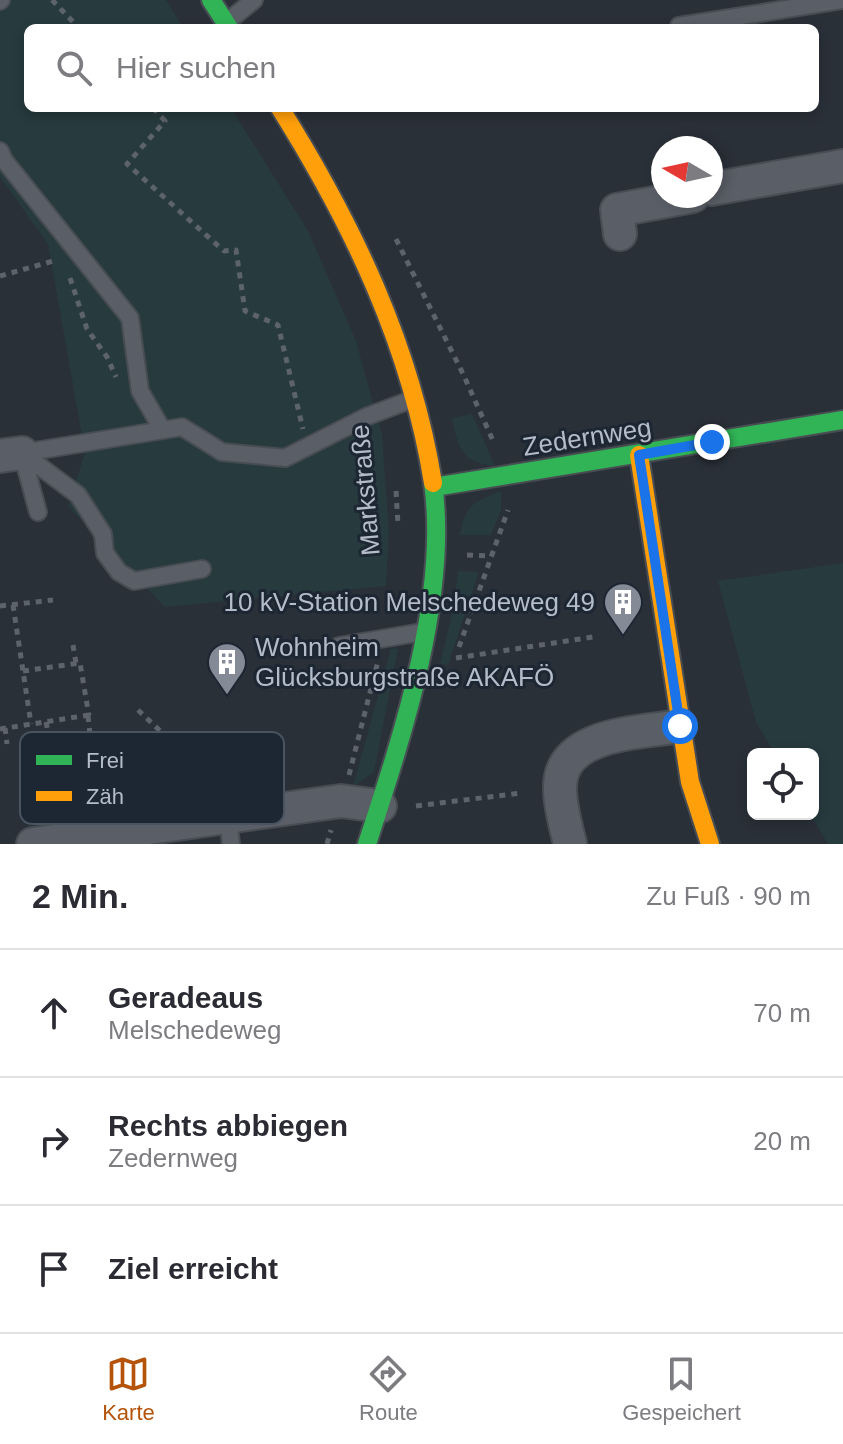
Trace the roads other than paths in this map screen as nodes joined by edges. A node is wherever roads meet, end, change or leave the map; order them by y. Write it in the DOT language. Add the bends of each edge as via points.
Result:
graph roads {
  1 [pos="211,0"];
  2 [pos="254,0"];
  3 [pos="843,0"];
  4 [pos="227,24"];
  5 [pos="229,24"];
  6 [pos="692,24"];
  7 [pos="282,112"];
  8 [pos="0,151"];
  9 [pos="843,166"];
  10 [pos="723,187"];
  11 [pos="651,204"];
  12 [pos="620,234"];
  13 [pos="417,398"];
  14 [pos="843,420"];
  15 [pos="162,429"];
  16 [pos="11,454"];
  17 [pos="639,455"];
  18 [pos="434,487"];
  19 [pos="38,512"];
  20 [pos="202,569"];
  21 [pos="424,631"];
  22 [pos="339,646"];
  23 [pos="680,726"];
  24 [pos="394,806"];
  25 [pos="284,816"];
  26 [pos="256,824"];
  27 [pos="230,831"];
  28 [pos="131,837"];
  29 [pos="33,844"];
  30 [pos="367,844"];
  31 [pos="570,844"];
  32 [pos="710,844"];
  1 -- 4 [label="main road"];
  2 -- 5 [label="lane"];
  3 -- 6 [label="lane"];
  7 -- 13 [label="main road" via="369,268"];
  8 -- 15 [label="lane" via="130,318 140,391"];
  9 -- 10 [label="street"];
  11 -- 12 [label="street" via="617,210"];
  13 -- 15 [label="lane" via="285,458 222,452 182,427"];
  13 -- 18 [label="main road"];
  14 -- 17 [label="main road, Zedernweg"];
  15 -- 16 [label="lane"];
  16 -- 19 [label="lane"];
  16 -- 20 [label="lane" via="78,495 119,572 134,581"];
  17 -- 18 [label="main road, Zedernweg"];
  17 -- 23 [label="main road"];
  18 -- 21 [label="main road" via="435,553"];
  21 -- 22 [label="lane"];
  21 -- 24 [label="main road" via="399,739"];
  23 -- 31 [label="street" via="599,740 575,752 563,769 560,788"];
  23 -- 32 [label="main road" via="690,782"];
  24 -- 25 [label="street" via="341,801"];
  24 -- 30 [label="main road"];
  26 -- 27 [label="street"];
  27 -- 28 [label="street"];
  28 -- 29 [label="street"];
}
